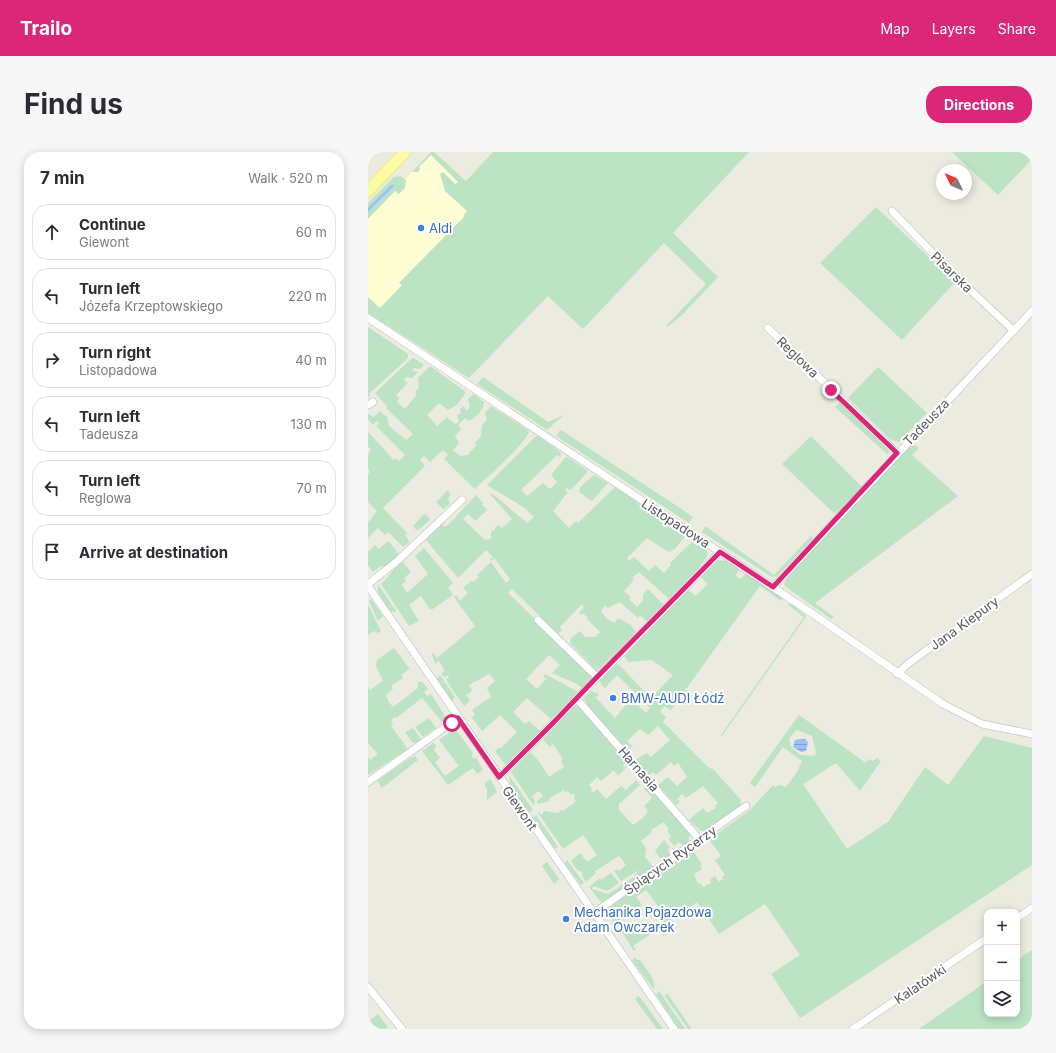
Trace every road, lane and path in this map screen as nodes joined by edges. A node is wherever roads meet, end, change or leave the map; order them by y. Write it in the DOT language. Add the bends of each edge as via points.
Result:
graph roads {
  1 [pos="405,152"];
  2 [pos="368,191"];
  3 [pos="892,211"];
  4 [pos="1032,311"];
  5 [pos="368,318"];
  6 [pos="768,328"];
  7 [pos="1014,330"];
  8 [pos="897,453"];
  9 [pos="462,500"];
  10 [pos="720,552"];
  11 [pos="1032,574"];
  12 [pos="368,585"];
  13 [pos="773,587"];
  14 [pos="538,620"];
  15 [pos="897,674"];
  16 [pos="597,677"];
  17 [pos="577,699"];
  18 [pos="458,718"];
  19 [pos="1032,734"];
  20 [pos="499,777"];
  21 [pos="368,782"];
  22 [pos="746,806"];
  23 [pos="700,840"];
  24 [pos="1032,908"];
  25 [pos="594,913"];
  26 [pos="1020,916"];
  27 [pos="984,940"];
  28 [pos="368,988"];
  29 [pos="402,1029"];
  30 [pos="674,1029"];
  31 [pos="853,1029"];
  1 -- 2 [label="main road"];
  3 -- 7 [label="street, Pisarska" via="947,268"];
  4 -- 7 [label="street, Tadeusza"];
  5 -- 10 [label="street, Listopadowa"];
  6 -- 8 [label="street, Reglowa"];
  7 -- 8 [label="street, Tadeusza"];
  8 -- 13 [label="street, Tadeusza"];
  9 -- 12 [label="street"];
  10 -- 13 [label="street, Listopadowa"];
  10 -- 16 [label="street"];
  11 -- 15 [label="street, Jana Kiepury"];
  12 -- 18 [label="street, Giewont"];
  13 -- 15 [label="street, Listopadowa"];
  14 -- 16 [label="street"];
  15 -- 19 [label="street, Listopadowa" via="973,721"];
  16 -- 17 [label="street"];
  17 -- 20 [label="street"];
  17 -- 23 [label="street, Harnasia"];
  18 -- 20 [label="street, Giewont"];
  18 -- 21 [label="street"];
  20 -- 25 [label="street, Giewont"];
  22 -- 23 [label="street, Śpiących Rycerzy"];
  23 -- 25 [label="street, Śpiących Rycerzy"];
  24 -- 26 [label="street"];
  25 -- 30 [label="street, Giewont"];
  27 -- 31 [label="street, Kalatówki"];
  28 -- 29 [label="street"];
}
